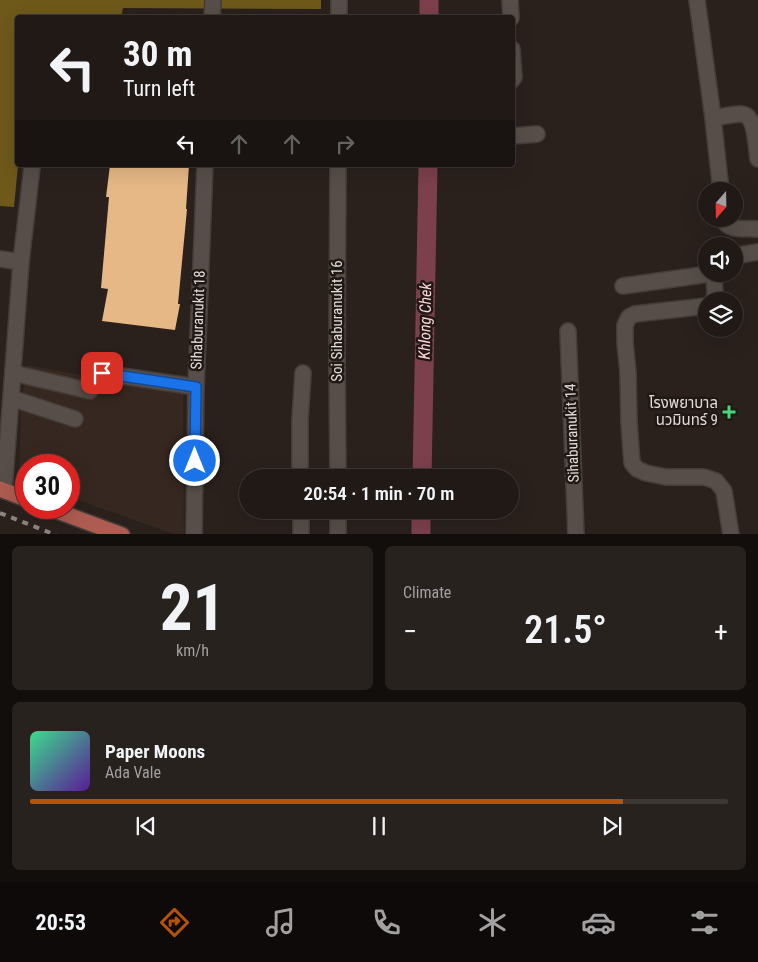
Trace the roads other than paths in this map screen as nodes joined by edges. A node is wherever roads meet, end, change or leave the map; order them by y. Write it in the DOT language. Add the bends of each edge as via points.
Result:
graph roads {
  1 [pos="213,0"];
  2 [pos="340,0"];
  3 [pos="510,0"];
  4 [pos="697,0"];
  5 [pos="212,15"];
  6 [pos="339,15"];
  7 [pos="511,15"];
  8 [pos="713,118"];
  9 [pos="537,134"];
  10 [pos="515,136"];
  11 [pos="758,159"];
  12 [pos="32,167"];
  13 [pos="205,167"];
  14 [pos="338,167"];
  15 [pos="720,182"];
  16 [pos="731,228"];
  17 [pos="758,229"];
  18 [pos="758,252"];
  19 [pos="743,254"];
  20 [pos="0,259"];
  21 [pos="21,262"];
  22 [pos="698,276"];
  23 [pos="623,286"];
  24 [pos="698,307"];
  25 [pos="568,331"];
  26 [pos="13,372"];
  27 [pos="102,373"];
  28 [pos="303,373"];
  29 [pos="196,387"];
  30 [pos="90,391"];
  31 [pos="11,398"];
  32 [pos="75,419"];
  33 [pos="300,469"];
  34 [pos="338,469"];
  35 [pos="2,490"];
  36 [pos="15,495"];
  37 [pos="80,519"];
  38 [pos="301,519"];
  39 [pos="338,519"];
  40 [pos="122,534"];
  41 [pos="194,534"];
  42 [pos="301,534"];
  43 [pos="338,534"];
  44 [pos="576,534"];
  45 [pos="731,534"];
  1 -- 5 [label="street"];
  2 -- 6 [label="street"];
  3 -- 7 [label="street"];
  4 -- 8 [label="street"];
  8 -- 11 [label="street" via="743,114 749,117 753,123"];
  8 -- 15 [label="street"];
  9 -- 10 [label="street"];
  12 -- 21 [label="street"];
  13 -- 29 [label="street, Sihaburanukit 18"];
  14 -- 34 [label="street, Soi Sihaburanukit 16"];
  16 -- 17 [label="street"];
  18 -- 19 [label="street"];
  20 -- 21 [label="street"];
  21 -- 26 [label="street"];
  22 -- 23 [label="street"];
  24 -- 45 [label="street" via="635,314 627,320 625,342 632,463 646,473 666,477 704,477 716,481 724,491"];
  25 -- 44 [label="street, Sihaburanukit 14"];
  26 -- 30 [label="street"];
  26 -- 31 [label="street"];
  27 -- 29 [label="street"];
  28 -- 33 [label="street"];
  29 -- 41 [label="street, Sihaburanukit 18"];
  31 -- 32 [label="street"];
  31 -- 35 [label="street"];
  35 -- 36 [label="main road"];
  37 -- 40 [label="main road"];
  38 -- 42 [label="street"];
  39 -- 43 [label="street"];
}
